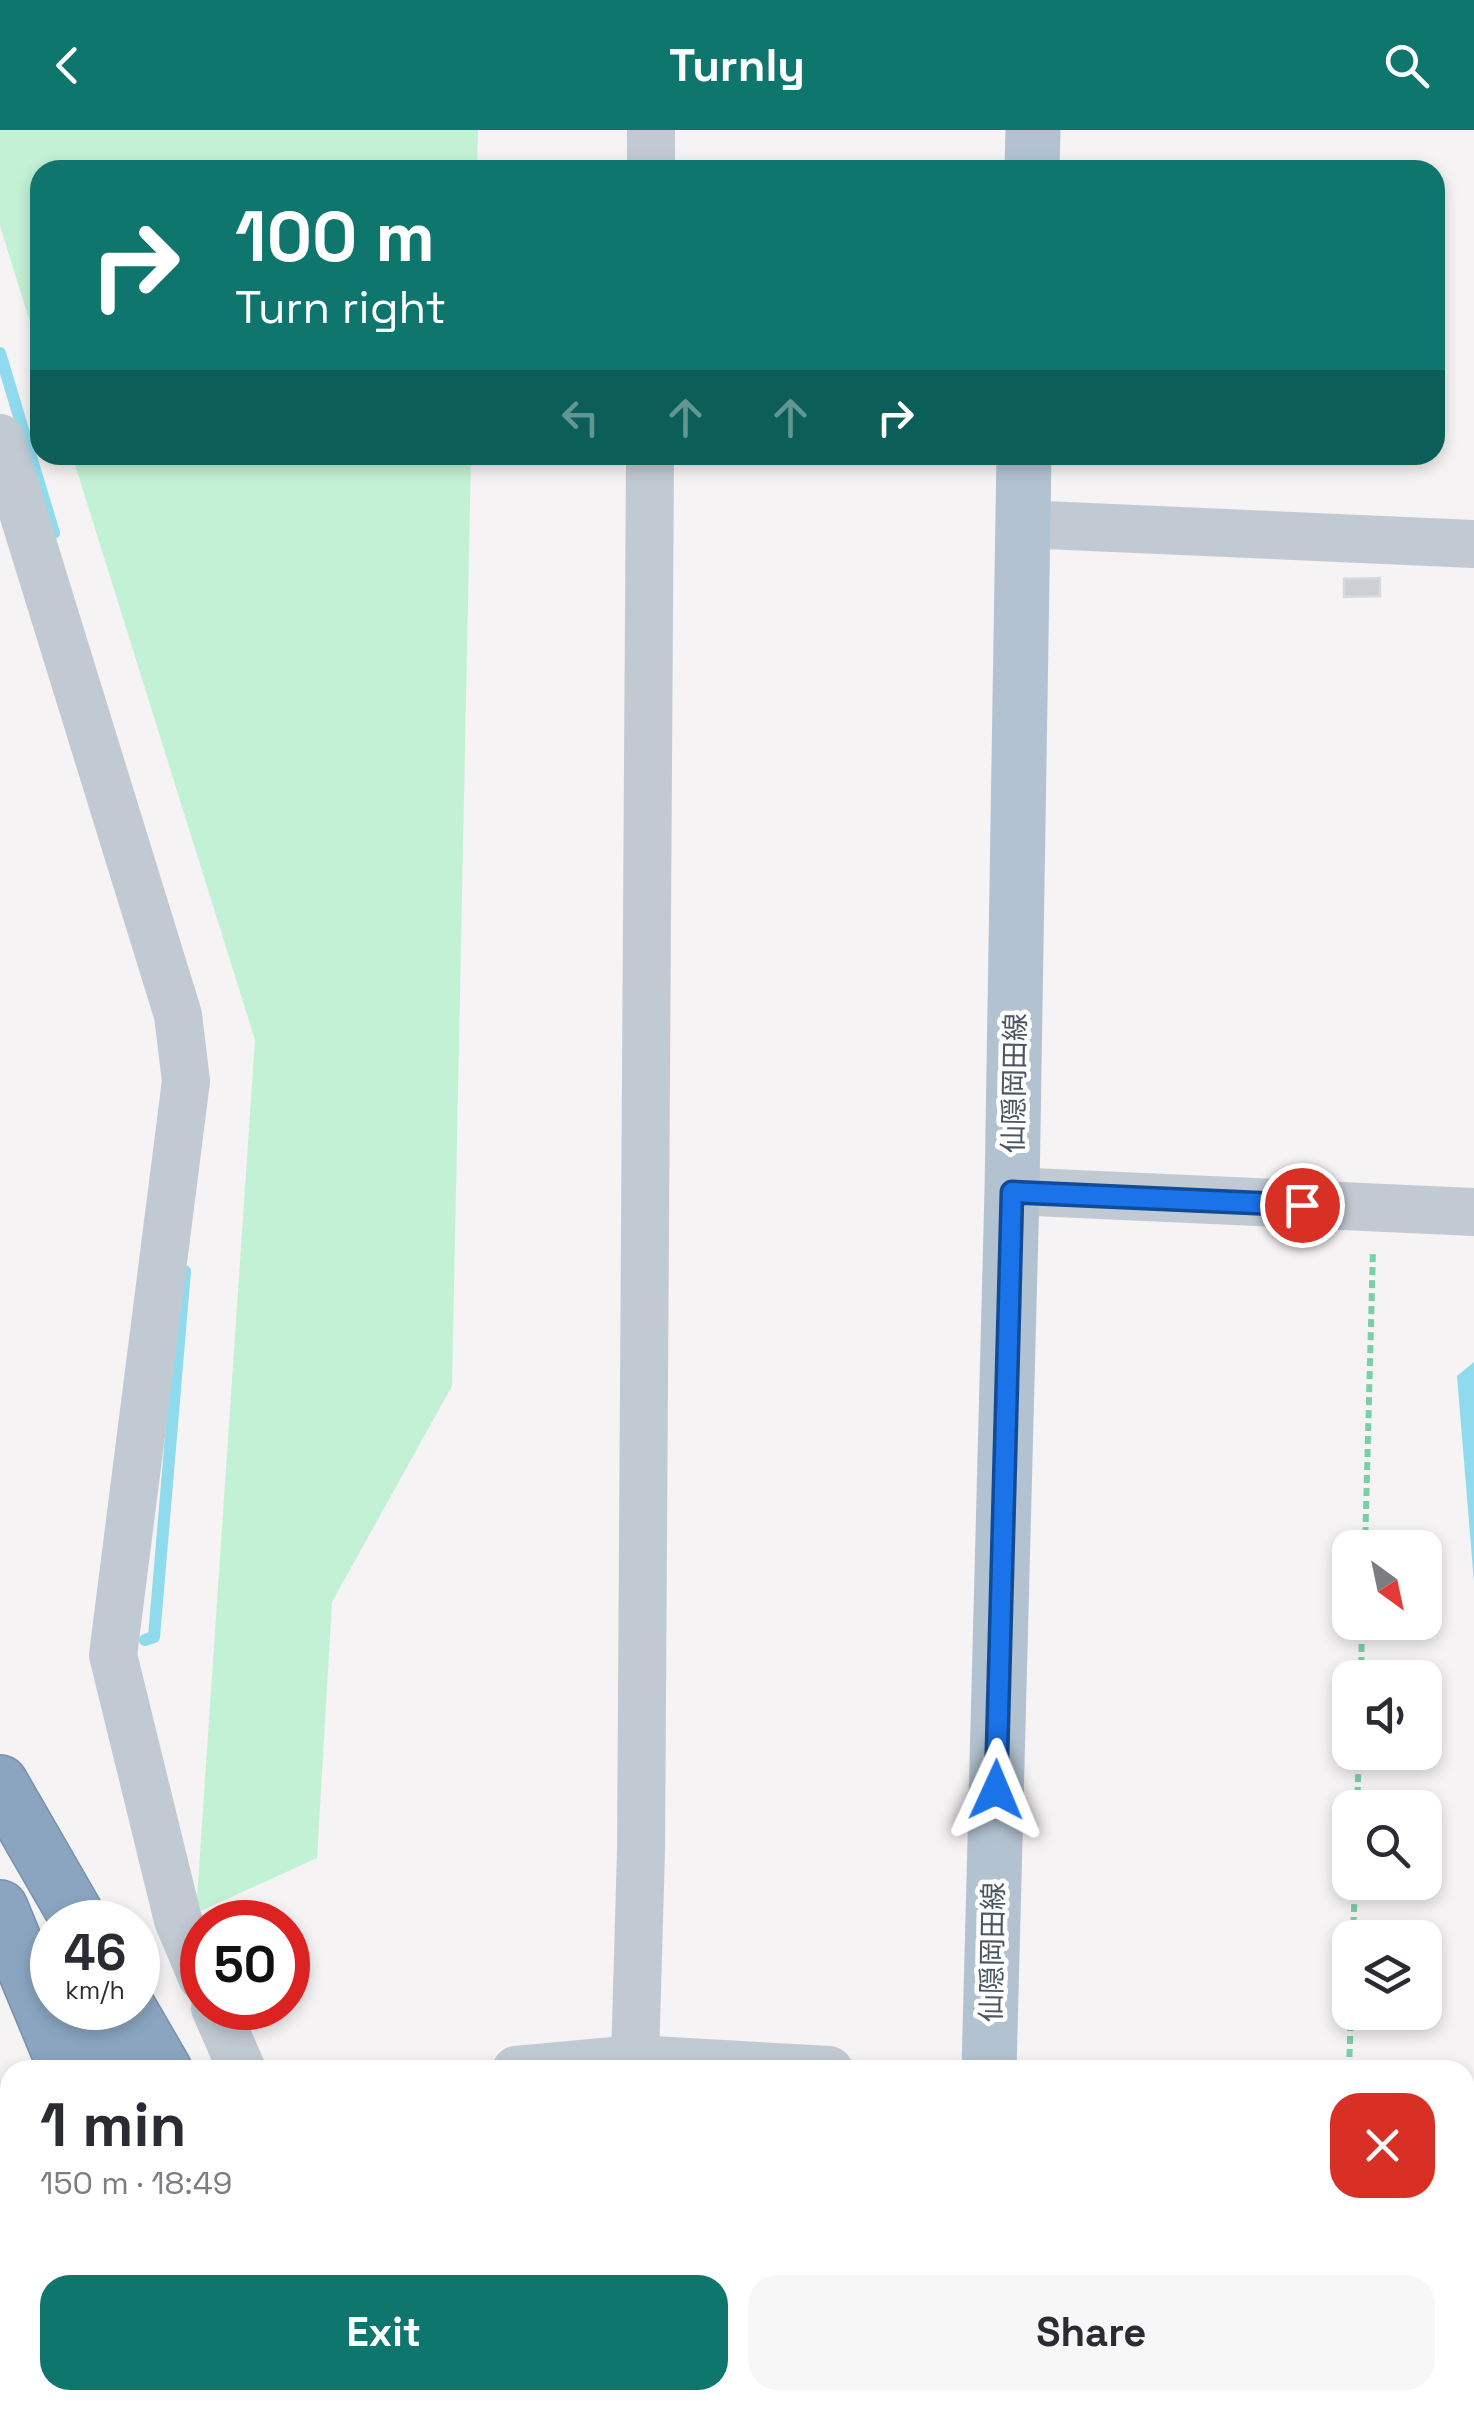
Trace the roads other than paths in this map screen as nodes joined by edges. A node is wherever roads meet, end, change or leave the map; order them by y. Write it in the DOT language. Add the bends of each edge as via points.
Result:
graph roads {
  1 [pos="652,130"];
  2 [pos="1033,130"];
  3 [pos="652,160"];
  4 [pos="1032,160"];
  5 [pos="0,438"];
  6 [pos="650,465"];
  7 [pos="1024,465"];
  8 [pos="1022,524"];
  9 [pos="1474,544"];
  10 [pos="1012,1192"];
  11 [pos="1474,1212"];
  12 [pos="0,1783"];
  13 [pos="0,1794"];
  14 [pos="41,1900"];
  15 [pos="67,1900"];
  16 [pos="0,1908"];
  17 [pos="180,1925"];
  18 [pos="95,2030"];
  19 [pos="141,2030"];
  20 [pos="225,2030"];
  21 [pos="64,2060"];
  22 [pos="108,2060"];
  23 [pos="158,2060"];
  24 [pos="238,2060"];
  25 [pos="635,2060"];
  26 [pos="989,2060"];
  1 -- 3 [label="street"];
  2 -- 4 [label="main road"];
  5 -- 17 [label="street" via="178,1015 186,1081 113,1655"];
  6 -- 25 [label="street"];
  7 -- 8 [label="main road, 仙隠岡田線"];
  8 -- 9 [label="street"];
  8 -- 10 [label="main road, 仙隠岡田線"];
  10 -- 11 [label="street"];
  10 -- 26 [label="main road, 仙隠岡田線"];
  12 -- 15 [label="highway"];
  13 -- 14 [label="highway"];
  16 -- 21 [label="highway"];
  18 -- 22 [label="highway"];
  19 -- 23 [label="highway"];
  20 -- 24 [label="street"];
}
